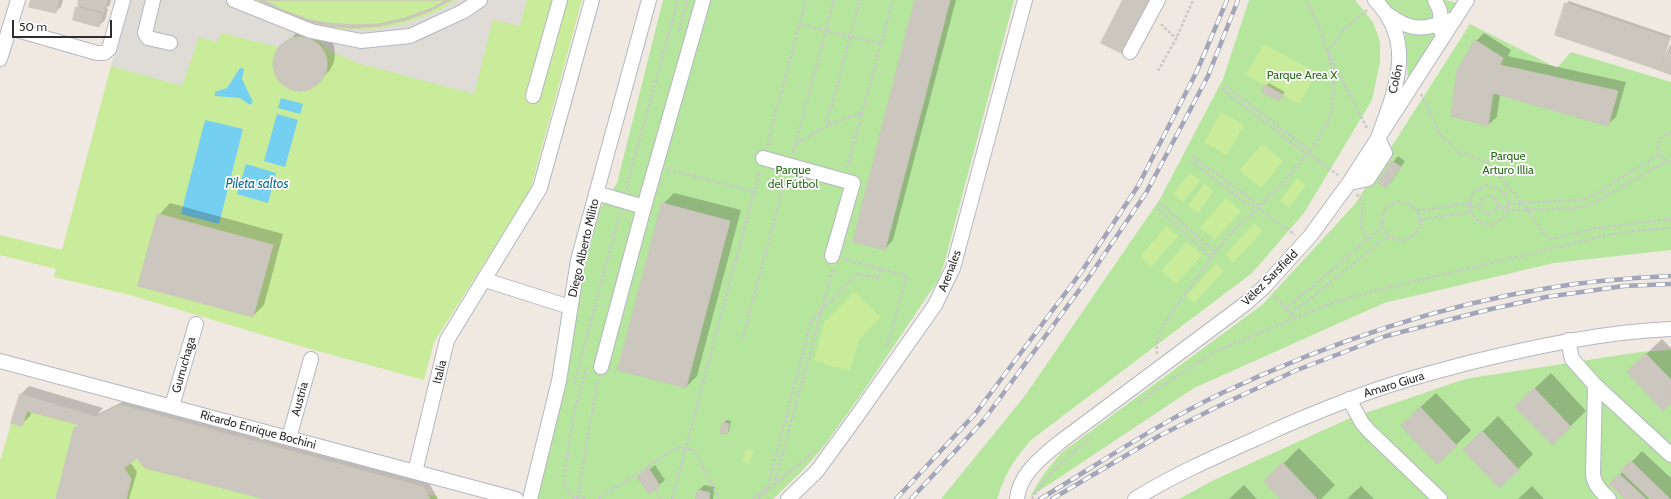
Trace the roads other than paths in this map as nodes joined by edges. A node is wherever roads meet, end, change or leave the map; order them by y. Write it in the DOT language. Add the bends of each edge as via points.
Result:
graph roads {
  1 [pos="18,0"];
  2 [pos="123,0"];
  3 [pos="153,0"];
  4 [pos="234,0"];
  5 [pos="480,0"];
  6 [pos="560,0"];
  7 [pos="592,0"];
  8 [pos="649,0"];
  9 [pos="703,0"];
  10 [pos="1025,0"];
  11 [pos="1158,0"];
  12 [pos="1435,0"];
  13 [pos="1467,0"];
  14 [pos="1376,1"];
  15 [pos="1389,15"];
  16 [pos="1448,21"];
  17 [pos="10,28"];
  18 [pos="170,43"];
  19 [pos="1130,52"];
  20 [pos="0,59"];
  21 [pos="534,96"];
  22 [pos="1376,140"];
  23 [pos="764,158"];
  24 [pos="596,193"];
  25 [pos="644,207"];
  26 [pos="834,256"];
  27 [pos="485,280"];
  28 [pos="570,307"];
  29 [pos="196,324"];
  30 [pos="1671,329"];
  31 [pos="1568,340"];
  32 [pos="311,359"];
  33 [pos="0,361"];
  34 [pos="601,368"];
  35 [pos="1595,385"];
  36 [pos="1349,399"];
  37 [pos="172,406"];
  38 [pos="290,438"];
  39 [pos="1671,455"];
  40 [pos="415,472"];
  41 [pos="516,499"];
  42 [pos="530,499"];
  43 [pos="788,499"];
  44 [pos="1017,499"];
  45 [pos="1135,499"];
  46 [pos="1440,499"];
  47 [pos="1609,499"];
  1 -- 17 [label="street"];
  2 -- 17 [label="street" via="109,49 104,53"];
  3 -- 18 [label="street" via="145,33 148,38"];
  4 -- 5 [label="street" via="311,31 361,41 410,36 464,12"];
  6 -- 21 [label="street"];
  7 -- 27 [label="street, Italia" via="540,188"];
  8 -- 24 [label="street, Diego Alberto Milito"];
  9 -- 25 [label="street"];
  10 -- 43 [label="street, Arenales" via="946,286 817,471"];
  11 -- 19 [label="street"];
  12 -- 16 [label="street"];
  13 -- 16 [label="street, Vélez Sarsfield"];
  14 -- 15 [label="street, Colón"];
  15 -- 16 [label="street" via="1407,27 1429,27"];
  15 -- 22 [label="street, Colón" via="1397,35 1399,74"];
  16 -- 22 [label="street, Vélez Sarsfield" via="1441,40"];
  17 -- 20 [label="street"];
  22 -- 44 [label="street, Vélez Sarsfield" via="1349,183 1305,243 1264,287 1220,323 1060,442 1030,470 1022,482"];
  23 -- 26 [label="street" via="853,183"];
  24 -- 25 [label="street"];
  24 -- 28 [label="street, Diego Alberto Milito" via="578,260"];
  25 -- 34 [label="street"];
  27 -- 28 [label="street"];
  27 -- 40 [label="street, Italia" via="447,340"];
  28 -- 42 [label="street, Diego Alberto Milito" via="559,381"];
  29 -- 37 [label="street, Gurruchaga"];
  30 -- 31 [label="street, Amaro Giura" via="1637,330"];
  31 -- 35 [label="street" via="1572,359"];
  31 -- 36 [label="street, Amaro Giura" via="1424,375"];
  32 -- 38 [label="street, Austria"];
  33 -- 37 [label="street, Ricardo Enrique Bochini"];
  35 -- 39 [label="street"];
  35 -- 47 [label="street" via="1593,475 1598,488"];
  36 -- 45 [label="street, Amaro Giura" via="1233,448"];
  36 -- 46 [label="street" via="1369,431"];
  37 -- 38 [label="street, Ricardo Enrique Bochini"];
  38 -- 40 [label="street, Ricardo Enrique Bochini"];
  40 -- 41 [label="street, Ricardo Enrique Bochini"];
}
